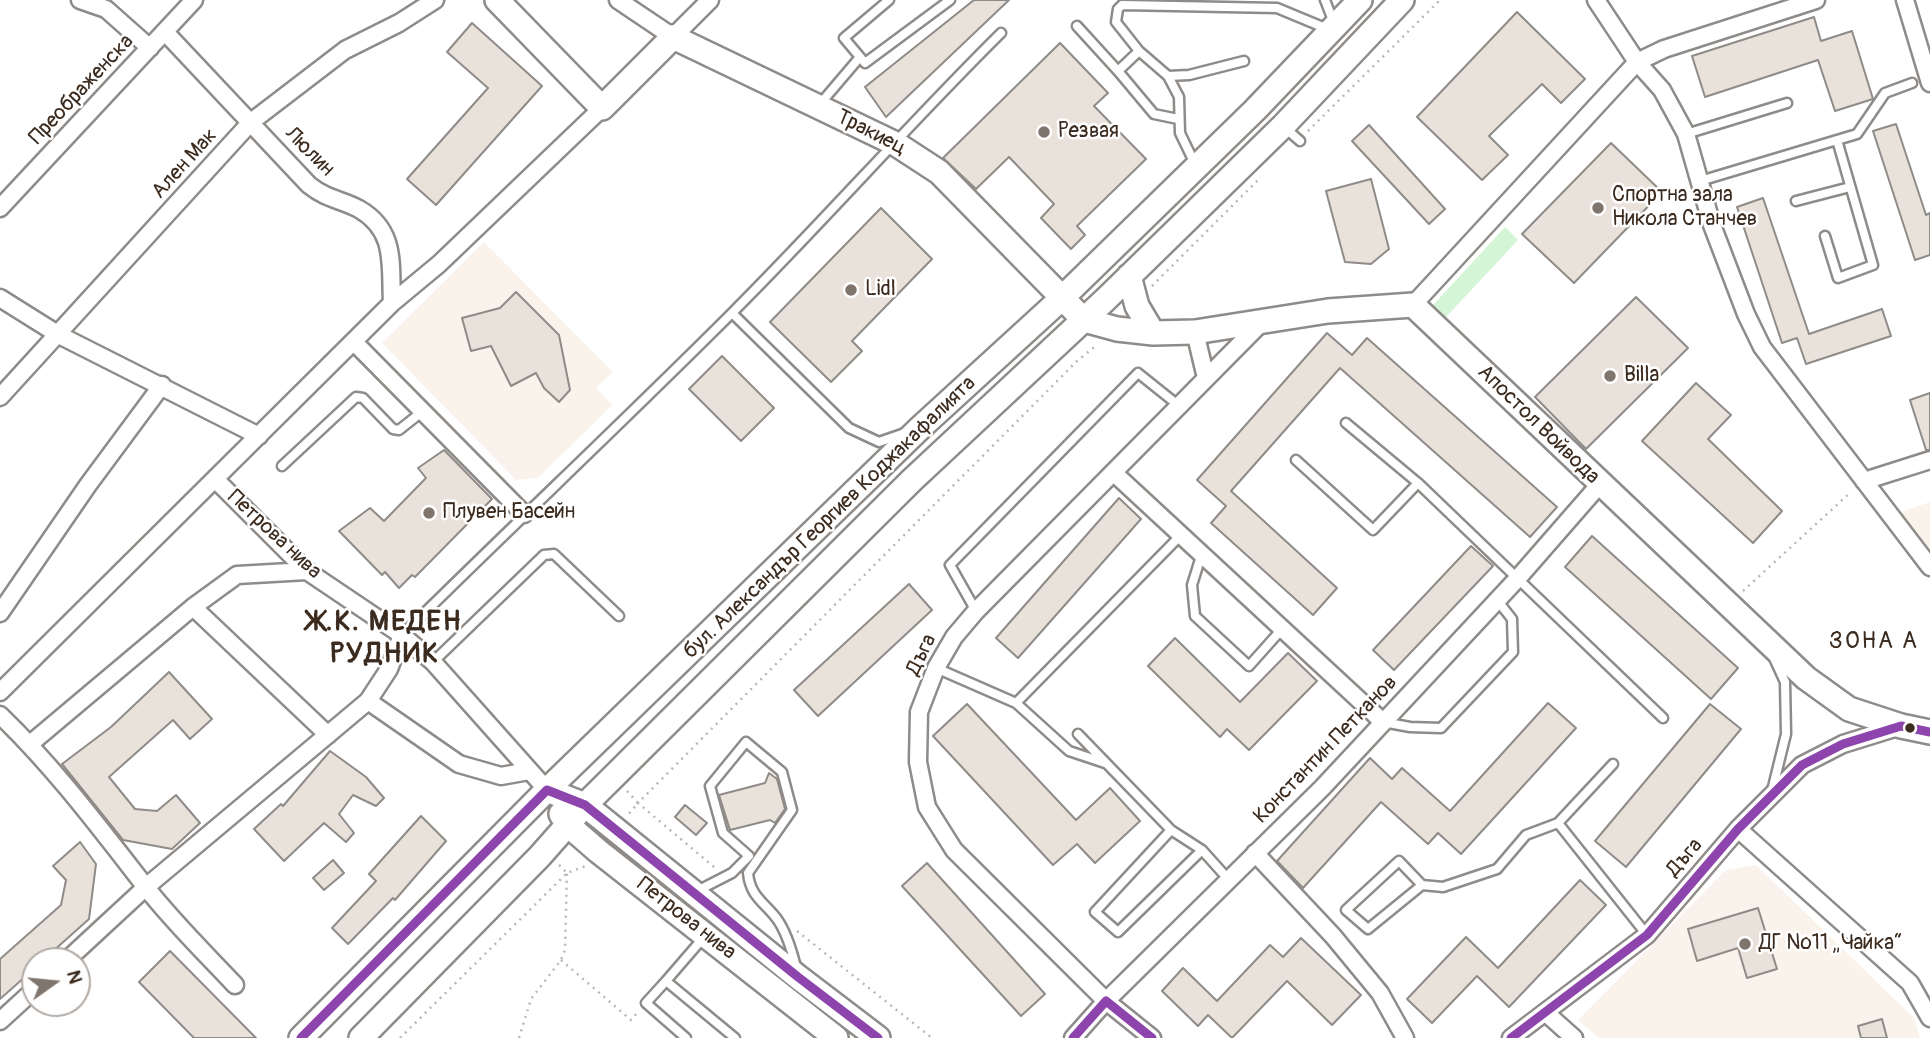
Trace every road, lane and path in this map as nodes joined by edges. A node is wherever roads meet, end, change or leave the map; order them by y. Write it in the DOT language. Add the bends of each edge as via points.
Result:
graph roads {
  1 [pos="80,0"];
  2 [pos="194,0"];
  3 [pos="435,0"];
  4 [pos="497,0"];
  5 [pos="618,0"];
  6 [pos="710,0"];
  7 [pos="889,0"];
  8 [pos="950,0"];
  9 [pos="1325,0"];
  10 [pos="1360,0"];
  11 [pos="1402,0"];
  12 [pos="1440,0"];
  13 [pos="1596,0"];
  14 [pos="1816,0"];
  15 [pos="1905,0"];
  16 [pos="1077,26"];
  17 [pos="1333,28"];
  18 [pos="165,32"];
  19 [pos="1001,33"];
  20 [pos="673,37"];
  21 [pos="150,48"];
  22 [pos="1139,51"];
  23 [pos="860,57"];
  24 [pos="1244,61"];
  25 [pos="1637,62"];
  26 [pos="1118,71"];
  27 [pos="1168,76"];
  28 [pos="1912,83"];
  29 [pos="1930,83"];
  30 [pos="1787,103"];
  31 [pos="818,106"];
  32 [pos="601,108"];
  33 [pos="1178,119"];
  34 [pos="251,122"];
  35 [pos="1686,134"];
  36 [pos="1294,136"];
  37 [pos="1837,140"];
  38 [pos="895,144"];
  39 [pos="1196,166"];
  40 [pos="1261,177"];
  41 [pos="1700,181"];
  42 [pos="1850,187"];
  43 [pos="1796,201"];
  44 [pos="0,208"];
  45 [pos="1825,236"];
  46 [pos="1129,276"];
  47 [pos="0,298"];
  48 [pos="1061,299"];
  49 [pos="392,303"];
  50 [pos="1413,305"];
  51 [pos="1137,306"];
  52 [pos="732,313"];
  53 [pos="1084,320"];
  54 [pos="1263,321"];
  55 [pos="1219,328"];
  56 [pos="1117,329"];
  57 [pos="1195,332"];
  58 [pos="1153,333"];
  59 [pos="59,335"];
  60 [pos="354,342"];
  61 [pos="1223,360"];
  62 [pos="1206,378"];
  63 [pos="162,385"];
  64 [pos="0,397"];
  65 [pos="1178,405"];
  66 [pos="423,411"];
  67 [pos="1346,423"];
  68 [pos="920,428"];
  69 [pos="259,436"];
  70 [pos="1296,460"];
  71 [pos="1930,460"];
  72 [pos="282,466"];
  73 [pos="1114,473"];
  74 [pos="215,479"];
  75 [pos="1864,481"];
  76 [pos="1418,483"];
  77 [pos="1600,484"];
  78 [pos="524,514"];
  79 [pos="1181,534"];
  80 [pos="1202,553"];
  81 [pos="1930,567"];
  82 [pos="307,571"];
  83 [pos="1518,578"];
  84 [pos="1497,600"];
  85 [pos="1727,605"];
  86 [pos="193,607"];
  87 [pos="1,611"];
  88 [pos="976,611"];
  89 [pos="619,616"];
  90 [pos="1282,629"];
  91 [pos="402,635"];
  92 [pos="1767,643"];
  93 [pos="433,662"];
  94 [pos="936,668"];
  95 [pos="0,692"];
  96 [pos="368,701"];
  97 [pos="1016,703"];
  98 [pos="0,715"];
  99 [pos="1662,718"];
  100 [pos="1383,722"];
  101 [pos="1901,726"];
  102 [pos="1930,732"];
  103 [pos="1078,734"];
  104 [pos="328,735"];
  105 [pos="30,744"];
  106 [pos="1108,764"];
  107 [pos="1613,764"];
  108 [pos="530,771"];
  109 [pos="547,790"];
  110 [pos="1770,796"];
  111 [pos="638,803"];
  112 [pos="585,805"];
  113 [pos="1558,823"];
  114 [pos="568,825"];
  115 [pos="1738,829"];
  116 [pos="1171,830"];
  117 [pos="1202,850"];
  118 [pos="1255,853"];
  119 [pos="752,859"];
  120 [pos="1229,880"];
  121 [pos="1422,886"];
  122 [pos="146,887"];
  123 [pos="694,893"];
  124 [pos="705,935"];
  125 [pos="1647,935"];
  126 [pos="81,947"];
  127 [pos="562,960"];
  128 [pos="798,976"];
  129 [pos="666,981"];
  130 [pos="235,985"];
  131 [pos="1106,1001"];
  132 [pos="21,1002"];
  133 [pos="646,1003"];
  134 [pos="1546,1013"];
  135 [pos="1930,1018"];
  136 [pos="0,1021"];
  137 [pos="301,1038"];
  138 [pos="361,1038"];
  139 [pos="400,1038"];
  140 [pos="519,1038"];
  141 [pos="686,1038"];
  142 [pos="735,1038"];
  143 [pos="836,1038"];
  144 [pos="878,1038"];
  145 [pos="1073,1038"];
  146 [pos="1152,1038"];
  147 [pos="1405,1038"];
  148 [pos="1511,1038"];
  149 [pos="1574,1038"];
  1 -- 21 [label="street" via="106,9"];
  2 -- 18 [label="street, Преображенска"];
  3 -- 34 [label="street, Ален Мак" via="345,50"];
  4 -- 32 [label="main road"];
  5 -- 20 [label="street, Тракиец"];
  6 -- 20 [label="street"];
  7 -- 23 [label="lane" via="844,38"];
  8 -- 23 [label="lane" via="865,63"];
  9 -- 17 [label="lane"];
  10 -- 17 [label="main road, бул. Александър Георгиев Коджакафалията"];
  11 -- 36 [label="main road, бул. Александър Георгиев Коджакафалията"];
  12 -- 36 [label="path"];
  13 -- 25 [label="street"];
  14 -- 25 [label="street"];
  15 -- 29 [label="street"];
  16 -- 26 [label="lane"];
  17 -- 22 [label="lane" via="1277,8 1122,5 1116,22"];
  17 -- 39 [label="main road, бул. Александър Георгиев Коджакафалията"];
  18 -- 21 [label="street, Преображенска"];
  18 -- 34 [label="street, Люлин"];
  19 -- 38 [label="lane"];
  20 -- 31 [label="main road, Тракиец"];
  20 -- 32 [label="main road"];
  21 -- 44 [label="street, Преображенска"];
  22 -- 26 [label="lane"];
  22 -- 27 [label="lane"];
  23 -- 31 [label="lane"];
  24 -- 27 [label="lane"];
  25 -- 35 [label="street" via="1662,90"];
  25 -- 50 [label="street"];
  26 -- 33 [label="lane" via="1154,114"];
  27 -- 33 [label="lane" via="1179,97"];
  28 -- 37 [label="lane" via="1885,93 1857,134"];
  30 -- 35 [label="lane"];
  31 -- 38 [label="main road, Тракиец"];
  32 -- 49 [label="street" via="439,264"];
  33 -- 39 [label="lane" via="1184,146"];
  34 -- 49 [label="street, Люлин" via="309,185 324,197 359,209 380,226 388,241"];
  34 -- 59 [label="street, Ален Мак"];
  35 -- 41 [label="street"];
  36 -- 46 [label="main road, бул. Александър Георгиев Коджакафалията"];
  37 -- 41 [label="lane"];
  37 -- 42 [label="lane"];
  38 -- 48 [label="main road, Тракиец" via="939,172"];
  38 -- 52 [label="lane"];
  39 -- 48 [label="main road, бул. Александър Георгиев Коджакафалията"];
  40 -- 51 [label="path"];
  41 -- 75 [label="street" via="1712,225 1762,347"];
  42 -- 43 [label="lane"];
  42 -- 45 [label="lane" via="1873,265 1838,278"];
  46 -- 51 [label="main road"];
  46 -- 53 [label="main road, бул. Александър Георгиев Коджакафалията"];
  47 -- 59 [label="street"];
  48 -- 53 [label="main road, Тракиец"];
  48 -- 68 [label="main road, бул. Александър Георгиев Коджакафалията"];
  49 -- 60 [label="street"];
  50 -- 54 [label="main road"];
  50 -- 77 [label="main road, Апостол Войвода"];
  51 -- 58 [label="main road"];
  52 -- 68 [label="lane" via="849,428 879,442"];
  52 -- 78 [label="lane"];
  53 -- 56 [label="main road"];
  53 -- 112 [label="main road, бул. Александър Георгиев Коджакафалията" via="912,480"];
  54 -- 55 [label="main road"];
  54 -- 61 [label="street, Дъга"];
  55 -- 57 [label="main road"];
  55 -- 61 [label="street"];
  56 -- 58 [label="main road"];
  56 -- 111 [label="path" via="1077,361"];
  57 -- 58 [label="main road"];
  57 -- 62 [label="street"];
  59 -- 63 [label="street"];
  59 -- 64 [label="street, Ален Мак"];
  60 -- 66 [label="street"];
  60 -- 69 [label="street"];
  61 -- 62 [label="street, Дъга"];
  62 -- 65 [label="street, Дъга"];
  63 -- 69 [label="street"];
  63 -- 87 [label="street"];
  65 -- 73 [label="street, Дъга"];
  65 -- 88 [label="lane" via="1138,373 950,565"];
  66 -- 72 [label="lane" via="394,429 363,398 356,397"];
  66 -- 78 [label="street"];
  67 -- 76 [label="lane"];
  68 -- 109 [label="main road, бул. Александър Георгиев Коджакафалията"];
  69 -- 74 [label="street"];
  70 -- 76 [label="lane" via="1373,530"];
  71 -- 75 [label="street"];
  73 -- 79 [label="street"];
  73 -- 88 [label="street, Дъга"];
  74 -- 82 [label="street, Петрова нива"];
  74 -- 95 [label="street"];
  75 -- 81 [label="street"];
  75 -- 85 [label="path"];
  76 -- 83 [label="lane"];
  77 -- 83 [label="street, Константин Петканов"];
  77 -- 85 [label="main road, Апостол Войвода"];
  78 -- 91 [label="lane"];
  79 -- 80 [label="street"];
  79 -- 97 [label="lane"];
  80 -- 90 [label="street"];
  80 -- 90 [label="lane" via="1192,585 1195,616 1249,666"];
  82 -- 86 [label="street" via="237,575"];
  82 -- 91 [label="street, Петрова нива"];
  83 -- 84 [label="street, Константин Петканов"];
  83 -- 99 [label="lane"];
  84 -- 100 [label="street, Константин Петканов"];
  84 -- 100 [label="lane" via="1512,619 1514,652 1441,728"];
  85 -- 92 [label="main road, Апостол Войвода"];
  86 -- 104 [label="street"];
  86 -- 105 [label="street"];
  88 -- 94 [label="street, Дъга"];
  89 -- 93 [label="lane" via="554,554 544,555"];
  90 -- 100 [label="street"];
  91 -- 93 [label="street, Петрова нива"];
  91 -- 96 [label="street" via="389,669"];
  92 -- 101 [label="main road, Апостол Войвода" via="1849,709"];
  92 -- 110 [label="lane" via="1785,682 1786,734"];
  93 -- 108 [label="street, Петрова нива"];
  94 -- 97 [label="lane"];
  94 -- 131 [label="street, Дъга" via="919,712 918,762 927,807 954,850"];
  96 -- 104 [label="street"];
  96 -- 108 [label="street" via="459,764 501,776"];
  97 -- 106 [label="lane" via="1069,751"];
  98 -- 105 [label="street"];
  100 -- 118 [label="street, Константин Петканов"];
  101 -- 102 [label="main road, Апостол Войвода"];
  101 -- 110 [label="street, Дъга" via="1843,744 1802,765"];
  103 -- 106 [label="lane"];
  104 -- 122 [label="street"];
  105 -- 122 [label="street"];
  106 -- 116 [label="lane"];
  107 -- 113 [label="lane"];
  108 -- 109 [label="street, Петрова нива"];
  109 -- 112 [label="main road, Петрова нива"];
  109 -- 114 [label="main road, Петрова нива"];
  109 -- 137 [label="main road, бул. Александър Георгиев Коджакафалията"];
  110 -- 115 [label="street, Дъга"];
  112 -- 114 [label="main road, бул. Александър Георгиев Коджакафалията"];
  112 -- 123 [label="main road, Петрова нива"];
  113 -- 121 [label="lane" via="1526,835 1497,869 1443,887"];
  113 -- 125 [label="lane"];
  114 -- 124 [label="main road, Петрова нива"];
  114 -- 138 [label="main road, бул. Александър Георгиев Коджакафалията"];
  115 -- 125 [label="street, Дъга"];
  115 -- 135 [label="street" via="1910,983"];
  116 -- 117 [label="lane"];
  116 -- 117 [label="lane" via="1095,912 1118,932"];
  117 -- 120 [label="lane"];
  118 -- 120 [label="street, Константин Петканов"];
  118 -- 147 [label="street" via="1334,936 1380,993"];
  119 -- 119 [label="lane" via="792,810 782,772 746,742 710,786 723,833"];
  119 -- 123 [label="lane"];
  119 -- 128 [label="lane" via="749,888 778,921"];
  120 -- 131 [label="street, Константин Петканов"];
  121 -- 121 [label="lane" via="1399,861 1346,910 1368,929"];
  122 -- 126 [label="street"];
  122 -- 130 [label="street"];
  123 -- 128 [label="main road, Петрова нива"];
  124 -- 129 [label="lane"];
  124 -- 143 [label="main road, Петрова нива"];
  125 -- 134 [label="street, Дъга"];
  127 -- 133 [label="path" via="631,1020"];
  127 -- 139 [label="path" via="567,873"];
  127 -- 140 [label="path" via="531,999"];
  128 -- 144 [label="main road, Петрова нива"];
  129 -- 133 [label="lane"];
  129 -- 142 [label="lane"];
  131 -- 145 [label="street, Константин Петканов"];
  131 -- 146 [label="street, Дъга"];
  132 -- 136 [label="street"];
  133 -- 141 [label="lane"];
  134 -- 148 [label="street, Дъга"];
  134 -- 149 [label="street"];
}
